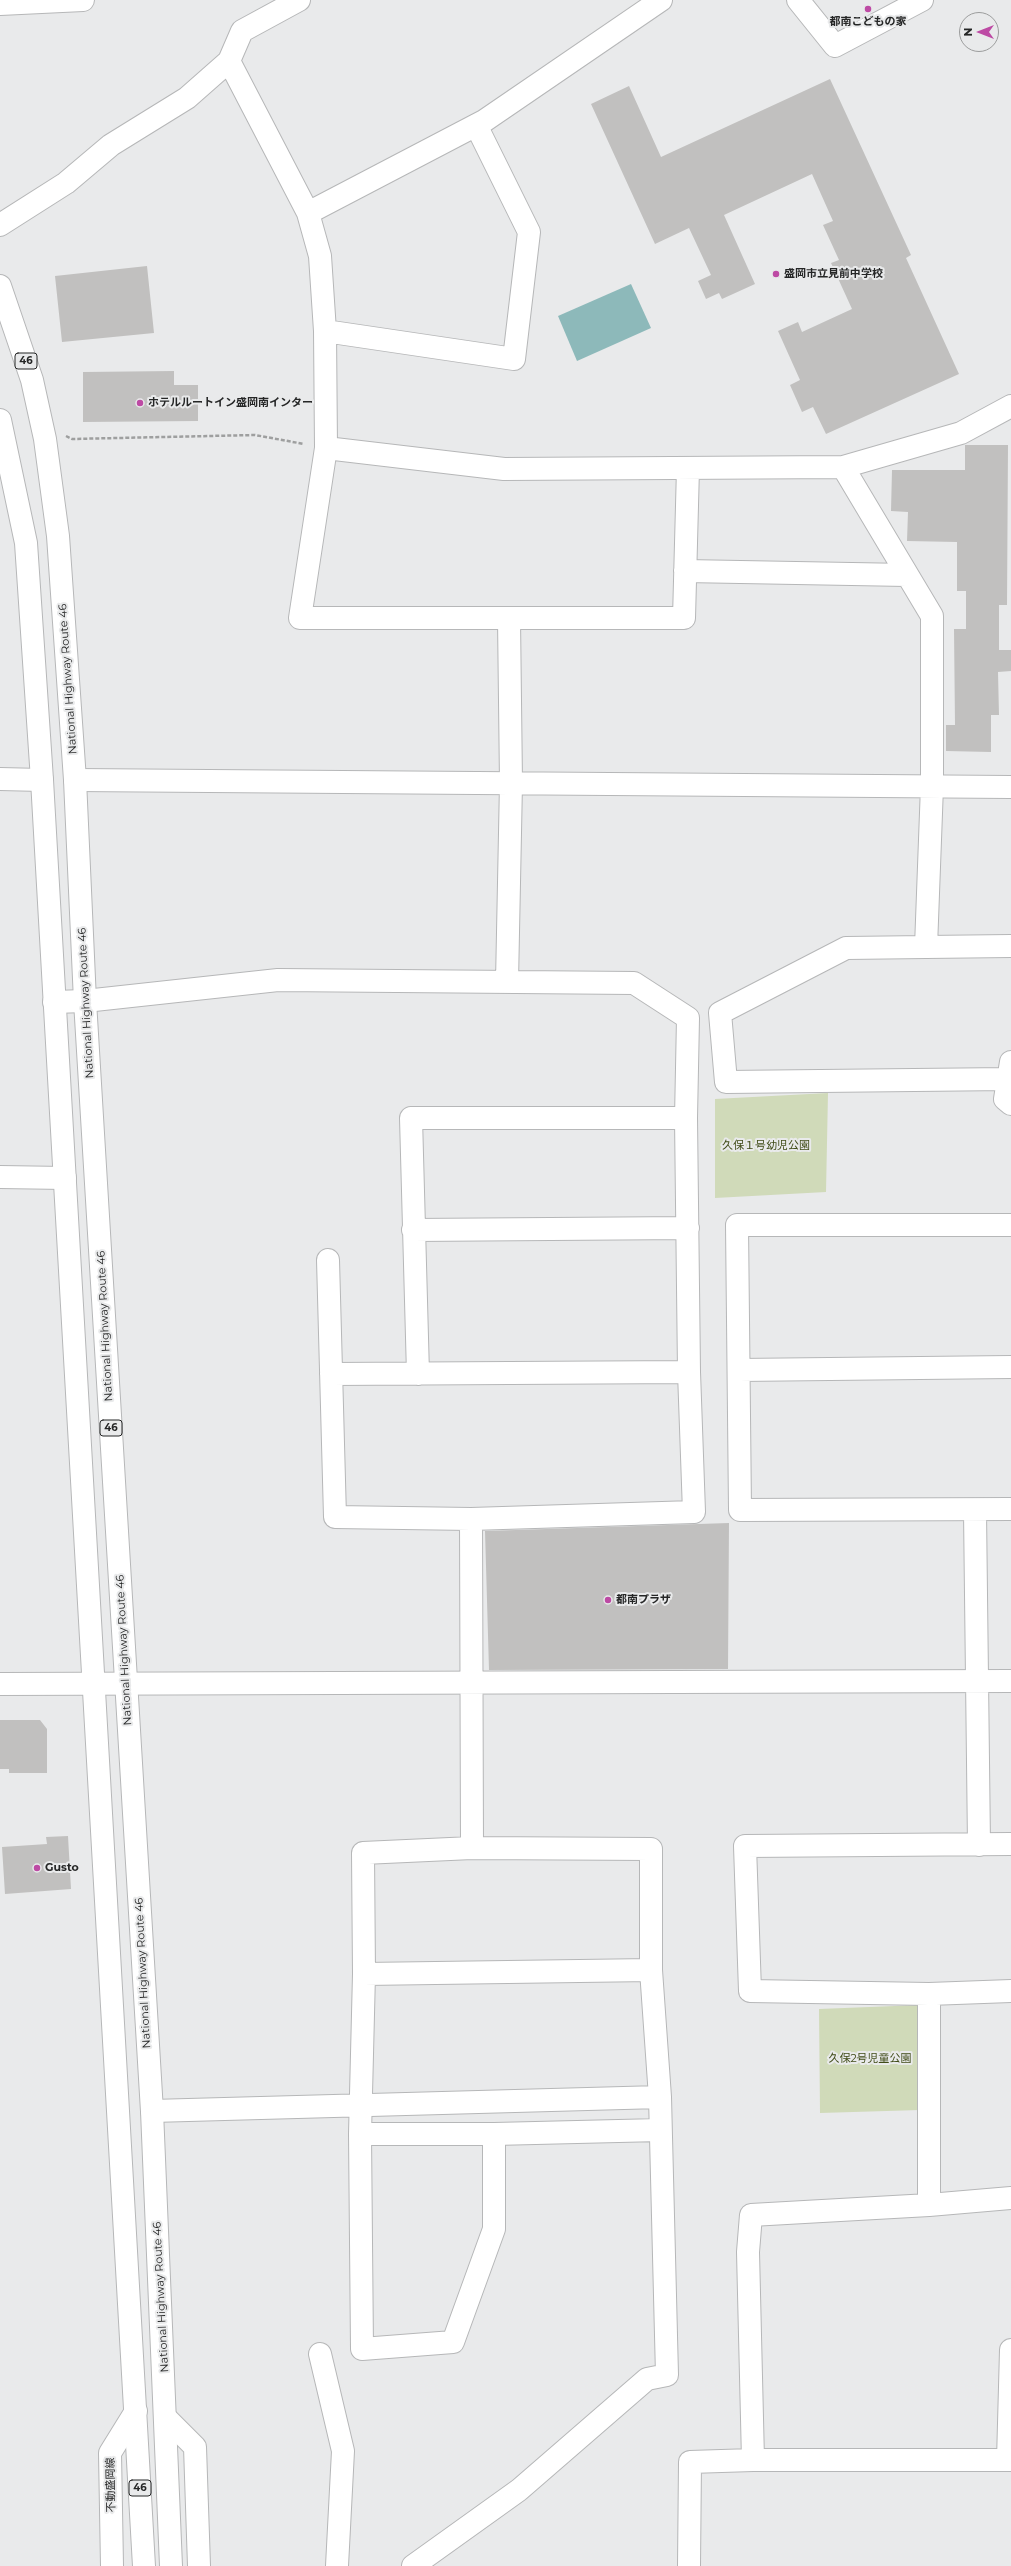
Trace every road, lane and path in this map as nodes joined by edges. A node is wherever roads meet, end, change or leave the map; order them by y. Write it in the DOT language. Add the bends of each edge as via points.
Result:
graph roads {
  1 [pos="83,0"];
  2 [pos="299,0"];
  3 [pos="661,0"];
  4 [pos="798,0"];
  5 [pos="922,0"];
  6 [pos="0,4"];
  7 [pos="229,61"];
  8 [pos="476,125"];
  9 [pos="308,213"];
  10 [pos="0,225"];
  11 [pos="0,286"];
  12 [pos="325,331"];
  13 [pos="1011,406"];
  14 [pos="0,420"];
  15 [pos="63,434"];
  16 [pos="326,448"];
  17 [pos="688,468"];
  18 [pos="843,468"];
  19 [pos="685,571"];
  20 [pos="907,575"];
  21 [pos="509,619"];
  22 [pos="0,779"];
  23 [pos="42,780"];
  24 [pos="75,780"];
  25 [pos="511,783"];
  26 [pos="932,786"];
  27 [pos="1011,787"];
  28 [pos="1011,946"];
  29 [pos="926,947"];
  30 [pos="507,982"];
  31 [pos="85,1001"];
  32 [pos="54,1002"];
  33 [pos="1010,1071"];
  34 [pos="1011,1104"];
  35 [pos="686,1118"];
  36 [pos="0,1177"];
  37 [pos="65,1178"];
  38 [pos="1011,1225"];
  39 [pos="688,1228"];
  40 [pos="413,1230"];
  41 [pos="328,1260"];
  42 [pos="1011,1367"];
  43 [pos="739,1370"];
  44 [pos="689,1372"];
  45 [pos="330,1374"];
  46 [pos="418,1374"];
  47 [pos="1011,1509"];
  48 [pos="975,1510"];
  49 [pos="471,1519"];
  50 [pos="1011,1681"];
  51 [pos="472,1682"];
  52 [pos="977,1682"];
  53 [pos="93,1683"];
  54 [pos="126,1683"];
  55 [pos="0,1684"];
  56 [pos="1011,1844"];
  57 [pos="979,1845"];
  58 [pos="472,1848"];
  59 [pos="651,1970"];
  60 [pos="364,1974"];
  61 [pos="1011,1991"];
  62 [pos="929,1994"];
  63 [pos="660,2097"];
  64 [pos="360,2105"];
  65 [pos="152,2111"];
  66 [pos="660,2130"];
  67 [pos="360,2134"];
  68 [pos="494,2134"];
  69 [pos="1011,2198"];
  70 [pos="929,2205"];
  71 [pos="1011,2350"];
  72 [pos="320,2354"];
  73 [pos="136,2410"];
  74 [pos="166,2419"];
  75 [pos="753,2460"];
  76 [pos="1009,2460"];
  77 [pos="112,2566"];
  78 [pos="144,2566"];
  79 [pos="171,2566"];
  80 [pos="198,2566"];
  81 [pos="337,2566"];
  82 [pos="412,2566"];
  83 [pos="689,2566"];
  1 -- 6 [label="main road"];
  2 -- 7 [label="main road" via="242,31"];
  3 -- 8 [label="main road"];
  4 -- 5 [label="main road" via="835,46"];
  7 -- 9 [label="main road"];
  7 -- 10 [label="main road" via="187,98 112,145 66,183"];
  8 -- 9 [label="main road"];
  8 -- 12 [label="main road" via="529,232 514,359"];
  9 -- 12 [label="main road" via="320,256"];
  11 -- 24 [label="main road, National Highway Route 46 / 46" via="32,380 45,439 58,536"];
  12 -- 16 [label="main road"];
  13 -- 18 [label="main road" via="960,433"];
  14 -- 23 [label="main road, 46" via="26,543"];
  15 -- 16 [label="path" via="72,439 255,435"];
  16 -- 17 [label="main road" via="504,469"];
  16 -- 21 [label="main road" via="300,618"];
  17 -- 18 [label="main road"];
  17 -- 19 [label="main road"];
  18 -- 20 [label="main road"];
  19 -- 20 [label="main road"];
  19 -- 21 [label="main road" via="684,618"];
  20 -- 26 [label="main road" via="932,616"];
  21 -- 25 [label="main road"];
  22 -- 23 [label="main road"];
  23 -- 32 [label="main road, 46"];
  24 -- 25 [label="main road"];
  24 -- 31 [label="main road, National Highway Route 46 / 46"];
  25 -- 26 [label="main road"];
  25 -- 30 [label="main road"];
  26 -- 27 [label="main road"];
  26 -- 29 [label="main road"];
  28 -- 29 [label="main road"];
  29 -- 33 [label="main road" via="846,948 720,1013 726,1082"];
  30 -- 31 [label="main road" via="278,980"];
  30 -- 35 [label="main road" via="634,983 688,1018"];
  31 -- 32 [label="main road"];
  31 -- 54 [label="main road, National Highway Route 46 / 46"];
  32 -- 37 [label="main road, 46"];
  33 -- 34 [label="main road" via="1005,1099"];
  35 -- 39 [label="main road"];
  35 -- 40 [label="main road" via="411,1118"];
  36 -- 37 [label="main road"];
  37 -- 53 [label="main road, 46"];
  38 -- 43 [label="main road" via="737,1225"];
  39 -- 40 [label="main road"];
  39 -- 44 [label="main road"];
  40 -- 46 [label="main road"];
  41 -- 45 [label="main road"];
  42 -- 43 [label="main road"];
  43 -- 48 [label="main road" via="740,1510"];
  44 -- 46 [label="main road"];
  44 -- 49 [label="main road" via="694,1512"];
  45 -- 46 [label="main road"];
  45 -- 49 [label="main road" via="335,1517"];
  47 -- 48 [label="main road"];
  48 -- 52 [label="main road"];
  49 -- 51 [label="main road"];
  50 -- 52 [label="main road"];
  51 -- 52 [label="main road"];
  51 -- 54 [label="main road"];
  51 -- 58 [label="main road"];
  52 -- 57 [label="main road"];
  53 -- 54 [label="main road"];
  53 -- 55 [label="main road"];
  53 -- 73 [label="main road, 46"];
  54 -- 65 [label="main road, National Highway Route 46 / 46"];
  56 -- 57 [label="main road"];
  57 -- 62 [label="main road" via="745,1846 750,1991"];
  58 -- 59 [label="main road" via="651,1849"];
  58 -- 60 [label="main road" via="363,1853"];
  59 -- 60 [label="main road"];
  59 -- 63 [label="main road"];
  60 -- 64 [label="main road"];
  61 -- 62 [label="main road"];
  62 -- 70 [label="main road"];
  63 -- 64 [label="main road"];
  63 -- 66 [label="main road"];
  64 -- 65 [label="main road"];
  64 -- 67 [label="main road"];
  65 -- 74 [label="main road, National Highway Route 46 / 46"];
  66 -- 68 [label="main road"];
  66 -- 82 [label="main road" via="667,2375 647,2379 519,2490"];
  67 -- 68 [label="main road"];
  67 -- 68 [label="main road" via="362,2349 452,2342 494,2229"];
  69 -- 70 [label="main road"];
  70 -- 75 [label="main road" via="750,2215 748,2252"];
  71 -- 76 [label="main road"];
  72 -- 81 [label="main road" via="343,2451"];
  73 -- 77 [label="main road, 不動盛岡線" via="110,2453"];
  73 -- 78 [label="main road, 46"];
  74 -- 79 [label="main road, National Highway Route 46 / 46"];
  74 -- 80 [label="main road" via="195,2447"];
  75 -- 76 [label="main road"];
  75 -- 83 [label="main road" via="690,2462"];
}
